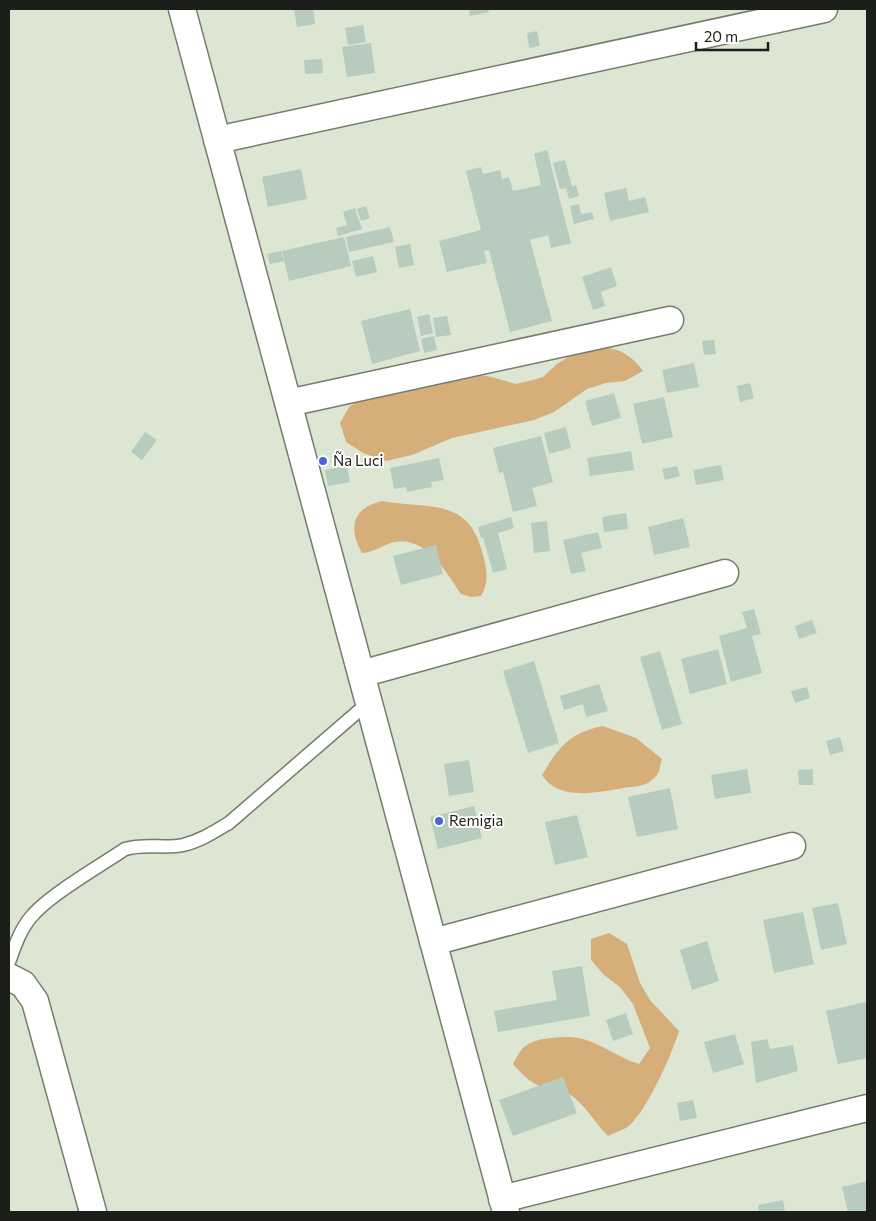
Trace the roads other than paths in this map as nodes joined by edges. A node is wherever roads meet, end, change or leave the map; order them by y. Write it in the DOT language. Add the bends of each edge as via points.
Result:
graph roads {
  1 [pos="182,9"];
  2 [pos="824,9"];
  3 [pos="217,140"];
  4 [pos="670,320"];
  5 [pos="288,403"];
  6 [pos="725,573"];
  7 [pos="361,674"];
  8 [pos="369,702"];
  9 [pos="792,846"];
  10 [pos="433,942"];
  11 [pos="9,962"];
  12 [pos="9,977"];
  13 [pos="867,1108"];
  14 [pos="504,1206"];
  15 [pos="93,1212"];
  1 -- 3 [label="street"];
  2 -- 3 [label="street"];
  3 -- 5 [label="street"];
  4 -- 5 [label="street"];
  5 -- 7 [label="street"];
  6 -- 7 [label="street"];
  7 -- 8 [label="street"];
  8 -- 10 [label="street"];
  8 -- 11 [label="lane" via="221,828 205,838 182,845 139,845 125,849 45,904 31,916 18,936"];
  9 -- 10 [label="street"];
  10 -- 14 [label="street"];
  12 -- 15 [label="street" via="23,984 35,1001"];
  13 -- 14 [label="street"];
}
